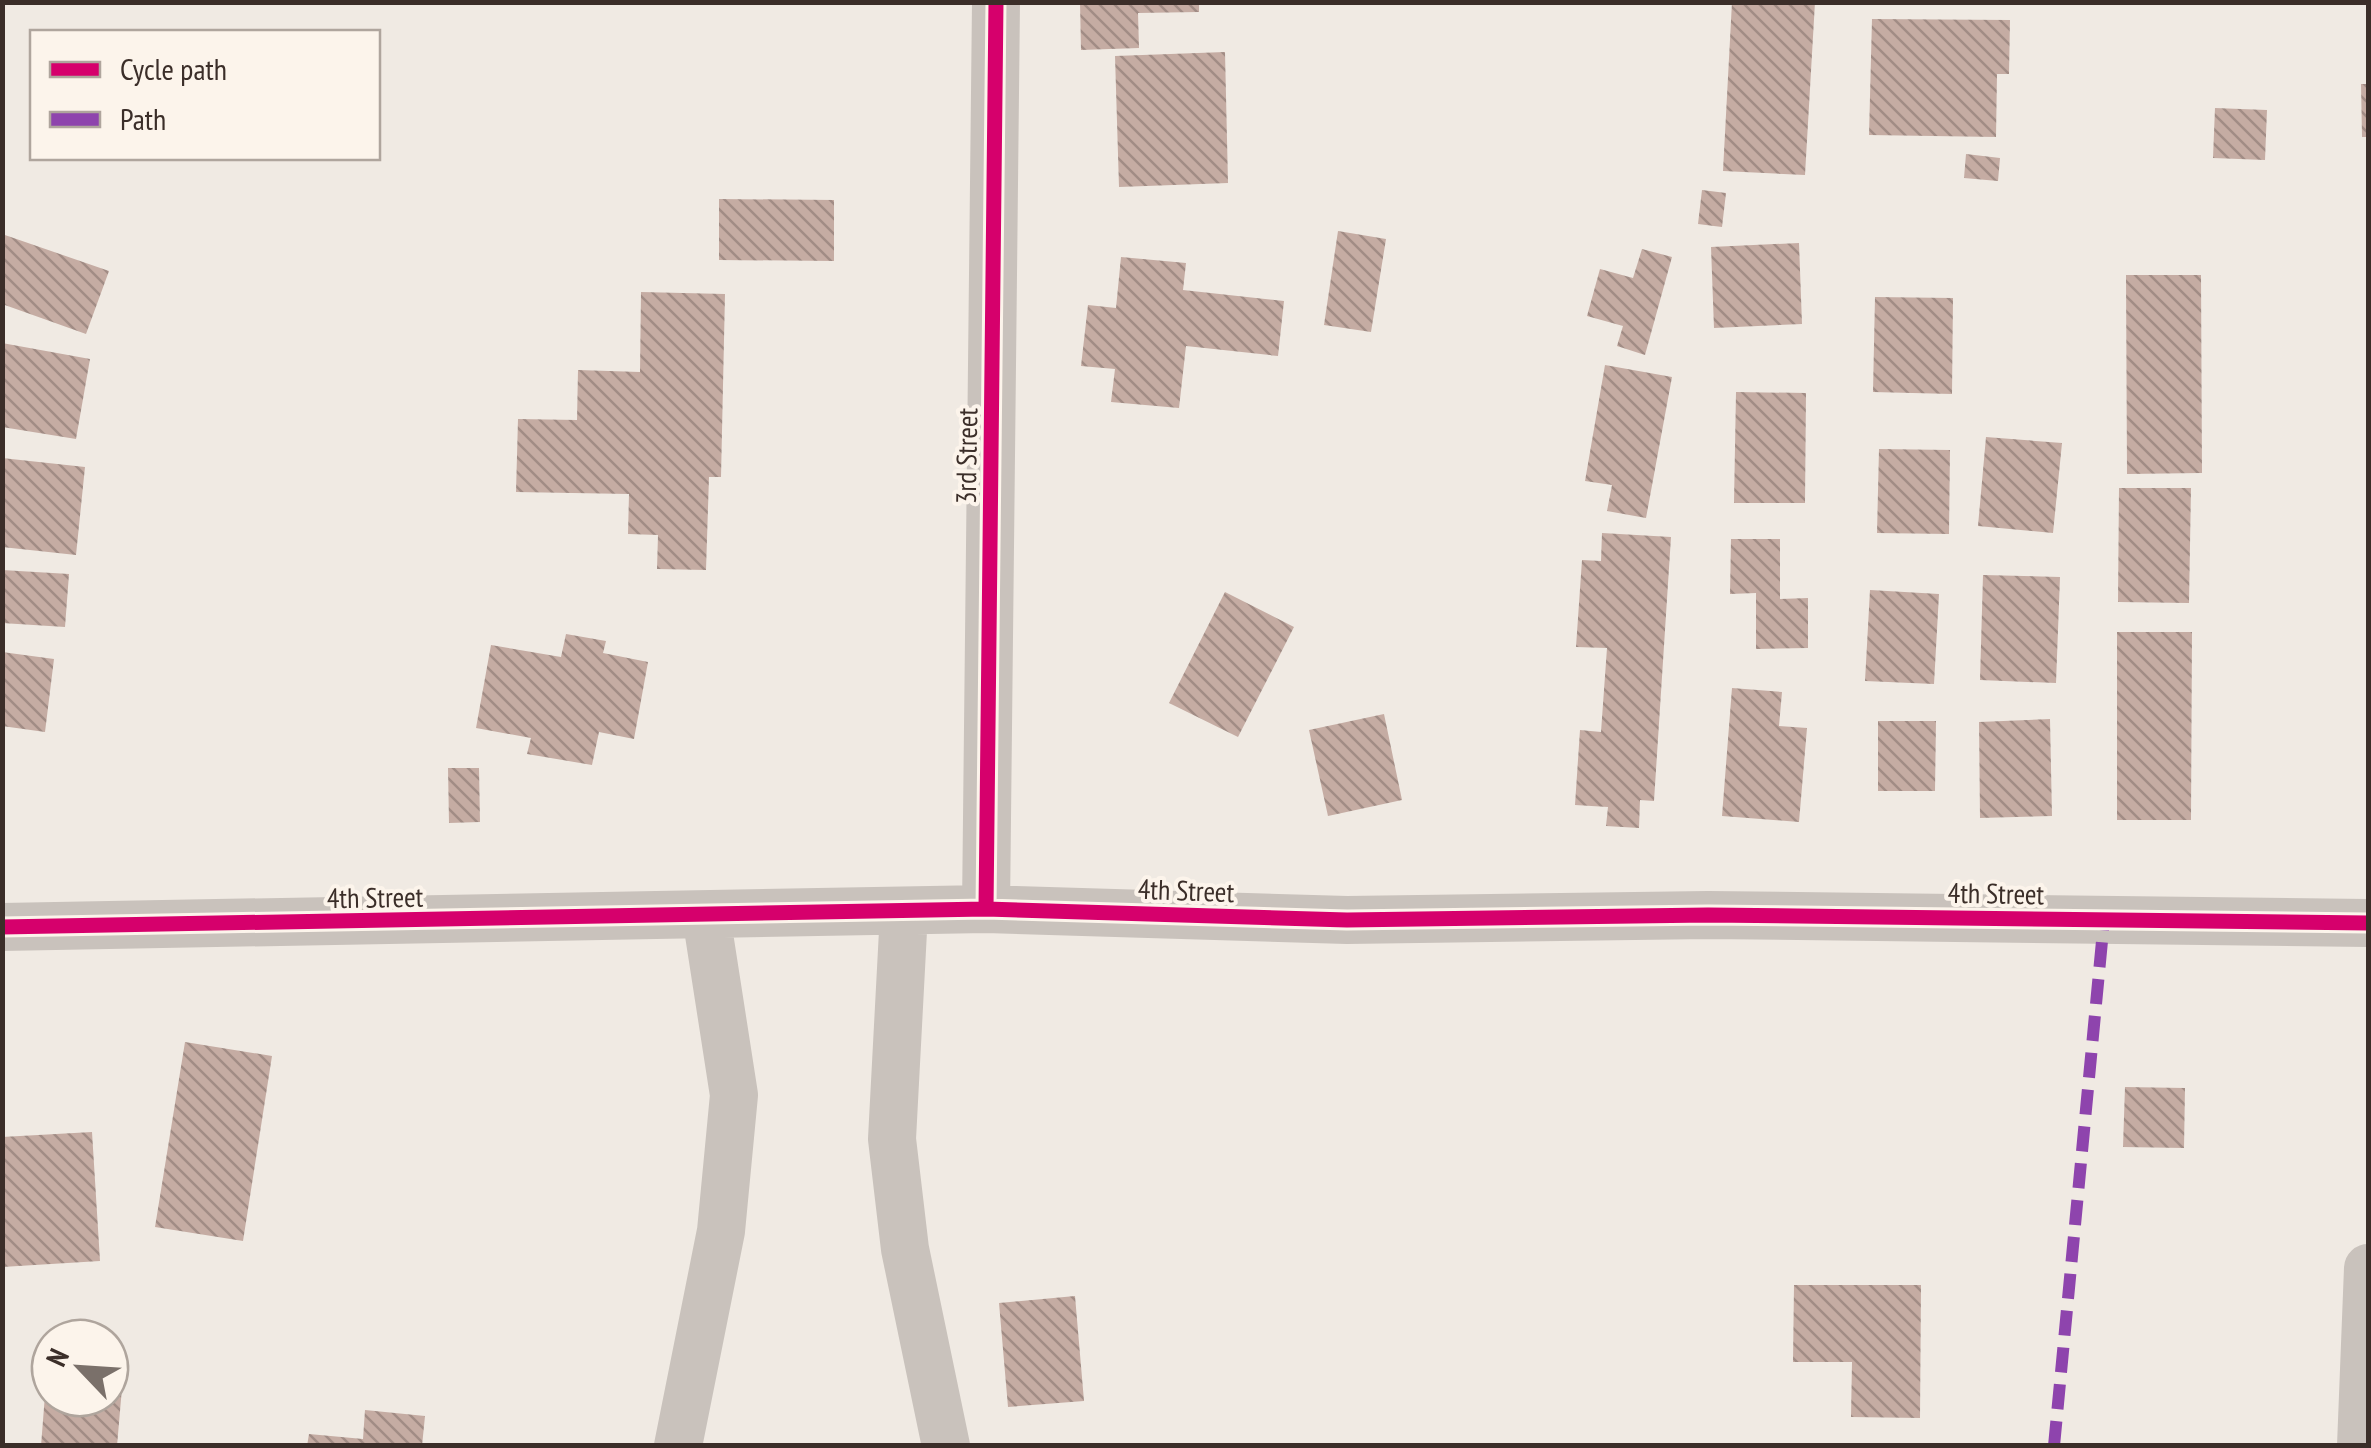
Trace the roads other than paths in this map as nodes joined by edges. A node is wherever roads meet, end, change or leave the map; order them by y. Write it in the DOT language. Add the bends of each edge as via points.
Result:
graph roads {
  1 [pos="996,2"];
  2 [pos="986,909"];
  3 [pos="904,912"];
  4 [pos="706,916"];
  5 [pos="2368,923"];
  6 [pos="2,927"];
  7 [pos="2368,1268"];
  8 [pos="678,1446"];
  9 [pos="946,1446"];
  10 [pos="2361,1446"];
  1 -- 2 [label="street, 3rd Street"];
  2 -- 3 [label="street, 4th Street"];
  2 -- 5 [label="street, 4th Street" via="1347,920 1708,915"];
  3 -- 4 [label="street, 4th Street"];
  3 -- 9 [label="street" via="892,1139 905,1249"];
  4 -- 6 [label="street, 4th Street"];
  4 -- 8 [label="street" via="734,1096 721,1231"];
  7 -- 10 [label="street"];
}
